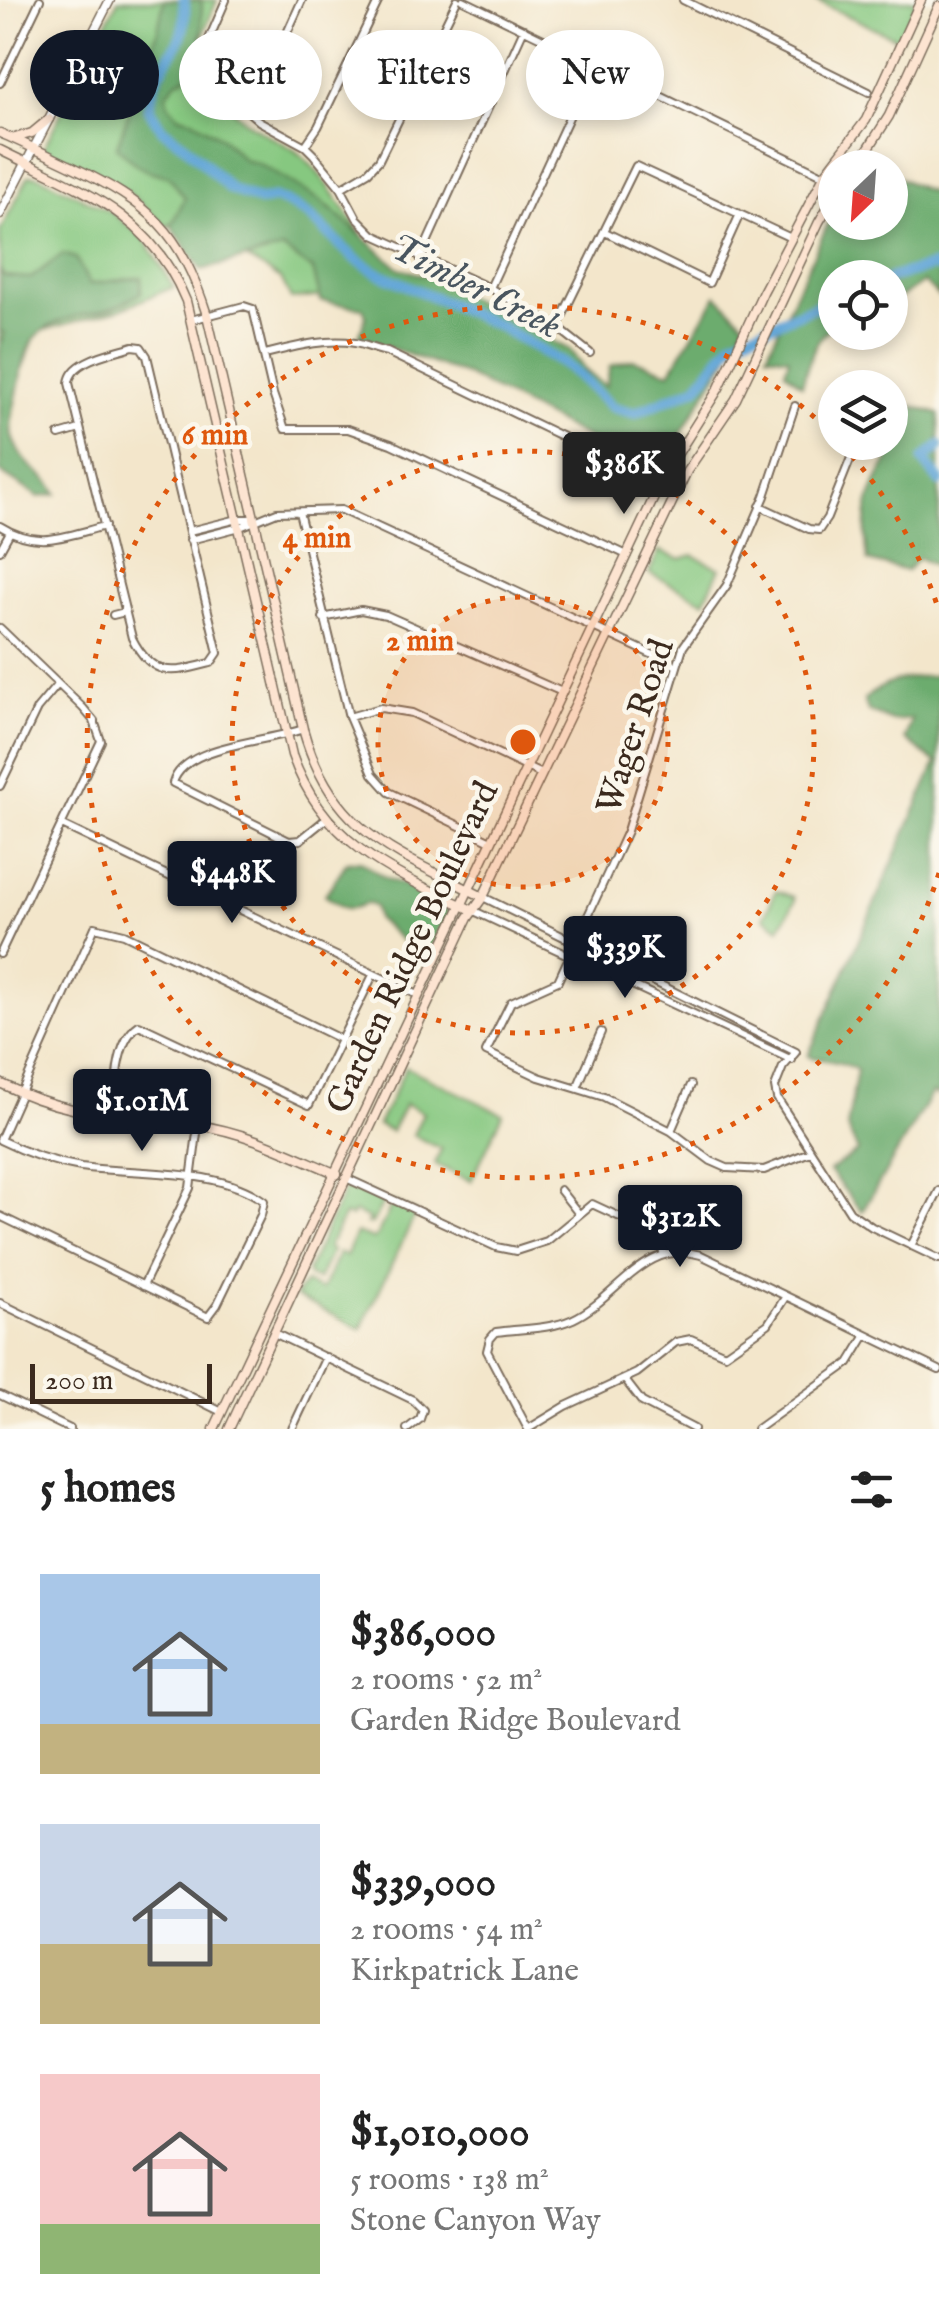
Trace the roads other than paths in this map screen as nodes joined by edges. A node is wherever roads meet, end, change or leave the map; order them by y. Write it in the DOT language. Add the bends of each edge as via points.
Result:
graph roads {
  1 [pos="40,0"];
  2 [pos="110,0"];
  3 [pos="226,0"];
  4 [pos="302,0"];
  5 [pos="379,0"];
  6 [pos="460,0"];
  7 [pos="682,0"];
  8 [pos="922,0"];
  9 [pos="939,6"];
  10 [pos="524,29"];
  11 [pos="94,30"];
  12 [pos="211,30"];
  13 [pos="288,30"];
  14 [pos="0,84"];
  15 [pos="869,92"];
  16 [pos="664,97"];
  17 [pos="47,120"];
  18 [pos="48,120"];
  19 [pos="259,120"];
  20 [pos="568,120"];
  21 [pos="0,133"];
  22 [pos="13,138"];
  23 [pos="304,146"];
  24 [pos="34,149"];
  25 [pos="0,150"];
  26 [pos="843,150"];
  27 [pos="867,150"];
  28 [pos="26,164"];
  29 [pos="818,171"];
  30 [pos="818,186"];
  31 [pos="341,188"];
  32 [pos="0,214"];
  33 [pos="740,214"];
  34 [pos="818,224"];
  35 [pos="605,232"];
  36 [pos="791,238"];
  37 [pos="420,258"];
  38 [pos="490,288"];
  39 [pos="207,316"];
  40 [pos="191,320"];
  41 [pos="557,327"];
  42 [pos="590,352"];
  43 [pos="265,354"];
  44 [pos="795,406"];
  45 [pos="80,429"];
  46 [pos="59,434"];
  47 [pos="850,460"];
  48 [pos="660,483"];
  49 [pos="677,492"];
  50 [pos="760,506"];
  51 [pos="299,512"];
  52 [pos="255,519"];
  53 [pos="239,523"];
  54 [pos="0,526"];
  55 [pos="104,526"];
  56 [pos="189,531"];
  57 [pos="10,532"];
  58 [pos="190,540"];
  59 [pos="0,550"];
  60 [pos="627,554"];
  61 [pos="125,612"];
  62 [pos="112,615"];
  63 [pos="323,618"];
  64 [pos="594,628"];
  65 [pos="2,633"];
  66 [pos="608,634"];
  67 [pos="677,666"];
  68 [pos="58,684"];
  69 [pos="562,692"];
  70 [pos="349,717"];
  71 [pos="303,730"];
  72 [pos="288,735"];
  73 [pos="526,767"];
  74 [pos="542,774"];
  75 [pos="0,786"];
  76 [pos="326,819"];
  77 [pos="62,826"];
  78 [pos="491,840"];
  79 [pos="468,889"];
  80 [pos="483,897"];
  81 [pos="460,905"];
  82 [pos="472,910"];
  83 [pos="576,941"];
  84 [pos="0,954"];
  85 [pos="569,955"];
  86 [pos="372,974"];
  87 [pos="418,996"];
  88 [pos="600,1032"];
  89 [pos="342,1040"];
  90 [pos="408,1047"];
  91 [pos="790,1054"];
  92 [pos="0,1083"];
  93 [pos="691,1086"];
  94 [pos="576,1088"];
  95 [pos="22,1094"];
  96 [pos="118,1118"];
  97 [pos="198,1125"];
  98 [pos="670,1131"];
  99 [pos="0,1140"];
  100 [pos="810,1152"];
  101 [pos="334,1173"];
  102 [pos="193,1177"];
  103 [pos="346,1178"];
  104 [pos="560,1190"];
  105 [pos="939,1191"];
  106 [pos="578,1214"];
  107 [pos="0,1216"];
  108 [pos="911,1246"];
  109 [pos="664,1253"];
  110 [pos="939,1259"];
  111 [pos="143,1286"];
  112 [pos="786,1296"];
  113 [pos="0,1303"];
  114 [pos="274,1332"];
  115 [pos="866,1335"];
  116 [pos="326,1357"];
  117 [pos="939,1370"];
  118 [pos="625,1380"];
  119 [pos="0,1395"];
  120 [pos="222,1412"];
  121 [pos="70,1429"];
  122 [pos="214,1429"];
  123 [pos="229,1429"];
  124 [pos="292,1429"];
  125 [pos="408,1429"];
  126 [pos="528,1429"];
  127 [pos="694,1429"];
  128 [pos="757,1429"];
  1 -- 14 [label="street"];
  2 -- 11 [label="street"];
  3 -- 12 [label="street"];
  4 -- 13 [label="street"];
  5 -- 23 [label="street"];
  6 -- 10 [label="street"];
  6 -- 31 [label="street" via="379,160"];
  7 -- 15 [label="street"];
  8 -- 26 [label="main road, Garden Ridge Boulevard" via="866,120"];
  9 -- 27 [label="main road"];
  10 -- 37 [label="street"];
  16 -- 29 [label="street"];
  17 -- 22 [label="main road"];
  18 -- 24 [label="street"];
  19 -- 23 [label="street"];
  20 -- 38 [label="street"];
  21 -- 22 [label="main road"];
  22 -- 24 [label="main road"];
  23 -- 31 [label="street"];
  24 -- 28 [label="street"];
  24 -- 39 [label="main road" via="124,192 153,216 187,263"];
  25 -- 28 [label="main road"];
  28 -- 32 [label="street"];
  28 -- 40 [label="main road" via="112,208 143,232 178,280"];
  30 -- 36 [label="main road, Garden Ridge Boulevard"];
  31 -- 37 [label="street" via="374,235"];
  33 -- 35 [label="street" via="636,166"];
  33 -- 35 [label="street" via="709,282"];
  33 -- 36 [label="street"];
  34 -- 49 [label="main road, Garden Ridge Boulevard" via="736,399"];
  35 -- 41 [label="street"];
  36 -- 48 [label="main road, Garden Ridge Boulevard" via="719,388"];
  37 -- 38 [label="street"];
  38 -- 41 [label="street"];
  39 -- 40 [label="street"];
  39 -- 43 [label="street" via="250,307"];
  39 -- 52 [label="main road"];
  40 -- 53 [label="main road"];
  41 -- 42 [label="street"];
  43 -- 48 [label="street" via="336,342 387,352"];
  43 -- 60 [label="street" via="285,429 348,428 392,444"];
  44 -- 50 [label="street, Wager Road"];
  45 -- 46 [label="street"];
  45 -- 55 [label="street"];
  45 -- 56 [label="street" via="70,375 76,367 141,347"];
  47 -- 50 [label="street" via="820,530"];
  48 -- 49 [label="street"];
  48 -- 60 [label="main road, Garden Ridge Boulevard"];
  49 -- 66 [label="main road, Garden Ridge Boulevard"];
  50 -- 67 [label="street, Wager Road" via="727,585 688,637"];
  51 -- 52 [label="street"];
  51 -- 63 [label="street"];
  51 -- 64 [label="street" via="340,510"];
  52 -- 53 [label="street"];
  52 -- 71 [label="main road"];
  53 -- 56 [label="street"];
  53 -- 58 [label="street"];
  53 -- 72 [label="main road"];
  54 -- 57 [label="street"];
  55 -- 57 [label="street" via="40,541"];
  55 -- 61 [label="street"];
  56 -- 58 [label="street"];
  57 -- 59 [label="street"];
  58 -- 61 [label="street" via="217,644 211,663 170,672 154,666 140,654"];
  60 -- 64 [label="main road, Garden Ridge Boulevard"];
  61 -- 62 [label="street"];
  63 -- 69 [label="street" via="361,610 386,615"];
  63 -- 70 [label="street"];
  64 -- 66 [label="street"];
  64 -- 69 [label="main road, Garden Ridge Boulevard"];
  65 -- 68 [label="street"];
  66 -- 67 [label="street"];
  66 -- 74 [label="main road, Garden Ridge Boulevard"];
  67 -- 83 [label="street, Wager Road" via="627,831"];
  68 -- 75 [label="street" via="37,709"];
  68 -- 77 [label="street" via="101,734"];
  69 -- 73 [label="main road, Garden Ridge Boulevard"];
  70 -- 73 [label="street" via="381,708 412,713"];
  70 -- 78 [label="street" via="373,774 389,792"];
  71 -- 72 [label="street"];
  71 -- 79 [label="main road" via="316,768 356,825"];
  72 -- 76 [label="main road" via="304,784"];
  72 -- 76 [label="street" via="203,754 182,767 174,783 289,842"];
  73 -- 74 [label="street"];
  73 -- 78 [label="main road, Garden Ridge Boulevard"];
  74 -- 80 [label="main road, Garden Ridge Boulevard"];
  76 -- 81 [label="main road" via="367,856"];
  77 -- 84 [label="street"];
  77 -- 86 [label="street"];
  78 -- 79 [label="main road, Garden Ridge Boulevard"];
  79 -- 80 [label="main road"];
  79 -- 81 [label="main road, Garden Ridge Boulevard"];
  80 -- 82 [label="main road, Garden Ridge Boulevard"];
  80 -- 83 [label="street"];
  81 -- 82 [label="main road"];
  81 -- 87 [label="main road, Garden Ridge Boulevard"];
  82 -- 85 [label="street"];
  82 -- 90 [label="main road, Garden Ridge Boulevard"];
  83 -- 85 [label="street, Wager Road"];
  83 -- 91 [label="street"];
  85 -- 91 [label="street"];
  85 -- 94 [label="street, Wager Road" via="558,981 511,1002 486,1052"];
  86 -- 87 [label="street"];
  86 -- 89 [label="street"];
  87 -- 90 [label="main road"];
  87 -- 101 [label="main road, Garden Ridge Boulevard"];
  88 -- 94 [label="street"];
  89 -- 95 [label="street" via="124,934 95,927"];
  89 -- 96 [label="street" via="309,1106 139,1024 127,1036 117,1080"];
  90 -- 103 [label="main road, Garden Ridge Boulevard"];
  91 -- 100 [label="street" via="775,1087 777,1098"];
  92 -- 95 [label="main road"];
  93 -- 98 [label="street"];
  94 -- 98 [label="street"];
  95 -- 96 [label="main road" via="76,1113"];
  95 -- 99 [label="street"];
  96 -- 97 [label="main road"];
  97 -- 101 [label="main road"];
  97 -- 102 [label="street"];
  98 -- 100 [label="street" via="736,1170 764,1170"];
  99 -- 102 [label="street" via="81,1166"];
  100 -- 108 [label="street" via="850,1212"];
  101 -- 103 [label="main road"];
  101 -- 120 [label="main road, Garden Ridge Boulevard"];
  102 -- 111 [label="street"];
  102 -- 111 [label="street" via="264,1201 252,1233 208,1317"];
  103 -- 106 [label="street" via="504,1250 534,1248"];
  103 -- 114 [label="main road, Garden Ridge Boulevard"];
  104 -- 106 [label="street"];
  105 -- 108 [label="street"];
  106 -- 109 [label="street" via="592,1204 602,1206 652,1234"];
  107 -- 111 [label="street"];
  108 -- 110 [label="street"];
  109 -- 112 [label="street" via="701,1255"];
  109 -- 126 [label="street" via="577,1317 496,1332 490,1339 490,1356"];
  112 -- 115 [label="street"];
  112 -- 118 [label="street" via="768,1324 725,1354 683,1339"];
  113 -- 120 [label="street"];
  114 -- 116 [label="street"];
  114 -- 123 [label="main road, Garden Ridge Boulevard"];
  115 -- 117 [label="street"];
  115 -- 128 [label="street" via="849,1363"];
  116 -- 124 [label="street"];
  116 -- 125 [label="street" via="413,1400 423,1410"];
  118 -- 126 [label="street"];
  118 -- 127 [label="street" via="642,1402"];
  119 -- 121 [label="street"];
  120 -- 122 [label="main road, Garden Ridge Boulevard"];
}
